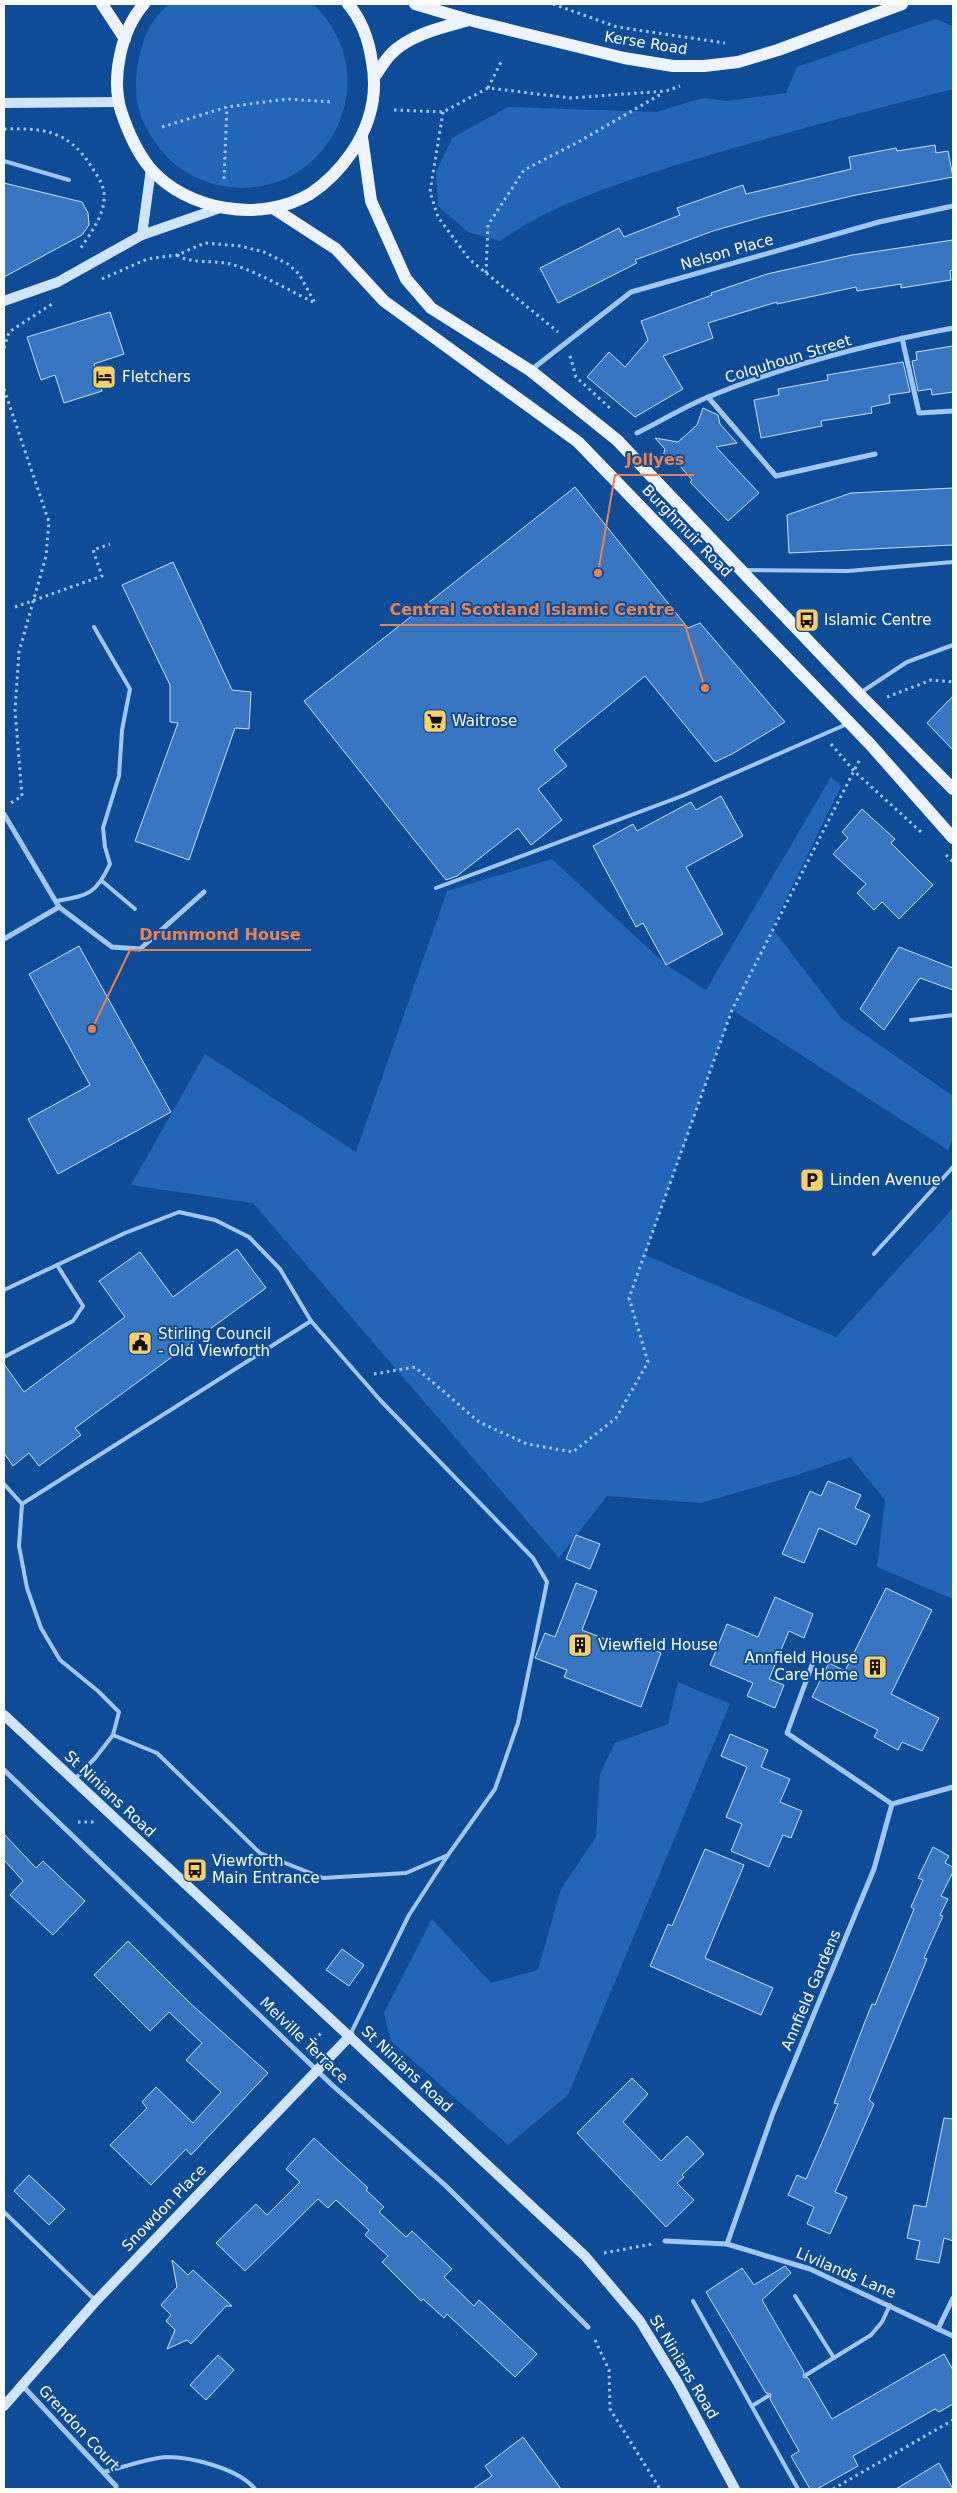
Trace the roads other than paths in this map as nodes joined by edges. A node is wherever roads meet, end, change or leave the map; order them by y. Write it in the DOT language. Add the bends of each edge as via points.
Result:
graph roads {
  1 [pos="102,4"];
  2 [pos="144,4"];
  3 [pos="348,4"];
  4 [pos="415,4"];
  5 [pos="900,4"];
  6 [pos="469,20"];
  7 [pos="125,39"];
  8 [pos="375,76"];
  9 [pos="119,102"];
  10 [pos="4,103"];
  11 [pos="362,137"];
  12 [pos="4,161"];
  13 [pos="150,168"];
  14 [pos="69,180"];
  15 [pos="953,206"];
  16 [pos="220,208"];
  17 [pos="273,208"];
  18 [pos="142,235"];
  19 [pos="4,302"];
  20 [pos="953,328"];
  21 [pos="902,338"];
  22 [pos="531,370"];
  23 [pos="708,397"];
  24 [pos="953,411"];
  25 [pos="637,434"];
  26 [pos="875,454"];
  27 [pos="953,562"];
  28 [pos="741,570"];
  29 [pos="94,627"];
  30 [pos="953,645"];
  31 [pos="859,694"];
  32 [pos="849,723"];
  33 [pos="953,789"];
  34 [pos="4,814"];
  35 [pos="953,838"];
  36 [pos="102,881"];
  37 [pos="436,888"];
  38 [pos="204,892"];
  39 [pos="57,901"];
  40 [pos="59,907"];
  41 [pos="135,909"];
  42 [pos="4,939"];
  43 [pos="953,1015"];
  44 [pos="911,1020"];
  45 [pos="953,1167"];
  46 [pos="874,1254"];
  47 [pos="57,1265"];
  48 [pos="4,1290"];
  49 [pos="310,1322"];
  50 [pos="4,1357"];
  51 [pos="4,1484"];
  52 [pos="22,1504"];
  53 [pos="816,1654"];
  54 [pos="4,1706"];
  55 [pos="5,1716"];
  56 [pos="113,1734"];
  57 [pos="4,1770"];
  58 [pos="73,1780"];
  59 [pos="953,1787"];
  60 [pos="892,1804"];
  61 [pos="448,1855"];
  62 [pos="350,2036"];
  63 [pos="318,2070"];
  64 [pos="4,2212"];
  65 [pos="665,2241"];
  66 [pos="727,2244"];
  67 [pos="795,2296"];
  68 [pos="953,2298"];
  69 [pos="96,2301"];
  70 [pos="693,2301"];
  71 [pos="890,2305"];
  72 [pos="588,2327"];
  73 [pos="938,2329"];
  74 [pos="953,2336"];
  75 [pos="834,2358"];
  76 [pos="806,2375"];
  77 [pos="22,2385"];
  78 [pos="768,2396"];
  79 [pos="4,2406"];
  80 [pos="752,2406"];
  81 [pos="103,2472"];
  82 [pos="116,2489"];
  83 [pos="255,2489"];
  84 [pos="735,2489"];
  85 [pos="798,2489"];
  1 -- 7 [label="main road"];
  2 -- 7 [label="main road"];
  3 -- 8 [label="main road" via="369,42"];
  4 -- 6 [label="main road, Kerse Road"];
  5 -- 6 [label="main road, Kerse Road" via="778,50 738,62 704,66 674,66 624,58"];
  6 -- 8 [label="main road, Kerse Road" via="410,41 392,53"];
  7 -- 9 [label="main road" via="118,70"];
  8 -- 11 [label="main road" via="372,107"];
  9 -- 10 [label="main road"];
  9 -- 13 [label="main road" via="130,138"];
  11 -- 17 [label="main road" via="340,170 309,194"];
  11 -- 22 [label="main road, Burghmuir Road" via="371,201 406,279 431,308"];
  12 -- 14 [label="lane"];
  13 -- 16 [label="main road" via="182,194"];
  13 -- 18 [label="main road"];
  15 -- 22 [label="street, Nelson Place" via="879,222 631,292"];
  16 -- 17 [label="main road"];
  16 -- 18 [label="main road"];
  17 -- 32 [label="main road, Burghmuir Road" via="336,249 392,307 578,442"];
  18 -- 19 [label="main road" via="58,282"];
  20 -- 21 [label="street, Colquhoun Street"];
  21 -- 23 [label="street, Colquhoun Street" via="784,371"];
  21 -- 24 [label="street" via="919,413"];
  22 -- 28 [label="main road, Burghmuir Road" via="617,440"];
  23 -- 25 [label="street, Colquhoun Street"];
  23 -- 26 [label="street" via="776,476"];
  27 -- 28 [label="lane" via="848,571"];
  28 -- 31 [label="main road, Burghmuir Road"];
  29 -- 36 [label="lane" via="130,689 122,730 119,776 103,828 110,864"];
  30 -- 31 [label="lane" via="907,662"];
  31 -- 33 [label="main road, Burghmuir Road"];
  32 -- 35 [label="main road, Burghmuir Road"];
  32 -- 37 [label="lane" via="682,796"];
  34 -- 39 [label="street"];
  36 -- 39 [label="lane" via="85,896"];
  36 -- 41 [label="lane"];
  38 -- 40 [label="street" via="140,949 112,947"];
  39 -- 40 [label="street"];
  40 -- 42 [label="street"];
  43 -- 44 [label="lane"];
  45 -- 46 [label="lane"];
  47 -- 48 [label="lane"];
  47 -- 49 [label="lane" via="179,1212 215,1220 249,1238 280,1269"];
  47 -- 50 [label="lane" via="83,1306 73,1321"];
  49 -- 52 [label="lane"];
  49 -- 61 [label="lane" via="534,1558 547,1582 518,1723 495,1789"];
  51 -- 52 [label="lane"];
  52 -- 56 [label="lane" via="19,1546 27,1588 41,1628 60,1660 119,1712"];
  53 -- 60 [label="street" via="787,1733"];
  54 -- 55 [label="street"];
  55 -- 58 [label="main road, St Ninians Road"];
  56 -- 58 [label="lane"];
  56 -- 61 [label="lane" via="157,1753 260,1853 323,1878 406,1874"];
  57 -- 63 [label="street, Melville Terrace"];
  58 -- 62 [label="main road, St Ninians Road"];
  59 -- 60 [label="street"];
  60 -- 66 [label="street, Annfield Gardens" via="874,1869 774,2113"];
  61 -- 62 [label="lane" via="409,1915"];
  62 -- 63 [label="main road, Snowdon Place"];
  62 -- 84 [label="main road, St Ninians Road" via="585,2256 640,2321 683,2391"];
  63 -- 69 [label="main road, Snowdon Place"];
  63 -- 72 [label="street, Melville Terrace" via="446,2186"];
  64 -- 69 [label="lane"];
  65 -- 66 [label="street, Livilands Lane"];
  66 -- 71 [label="street, Livilands Lane" via="810,2269"];
  67 -- 75 [label="lane"];
  68 -- 73 [label="street"];
  69 -- 77 [label="main road, Snowdon Place"];
  70 -- 80 [label="lane"];
  71 -- 73 [label="street, Livilands Lane"];
  71 -- 75 [label="lane" via="871,2335"];
  73 -- 74 [label="street, Livilands Lane"];
  75 -- 76 [label="lane"];
  77 -- 79 [label="main road, Snowdon Place"];
  77 -- 81 [label="street, Grendon Court"];
  78 -- 80 [label="lane"];
  80 -- 85 [label="lane"];
  81 -- 82 [label="street, Grendon Court"];
  81 -- 83 [label="lane" via="166,2457 212,2464 250,2483"];
}
